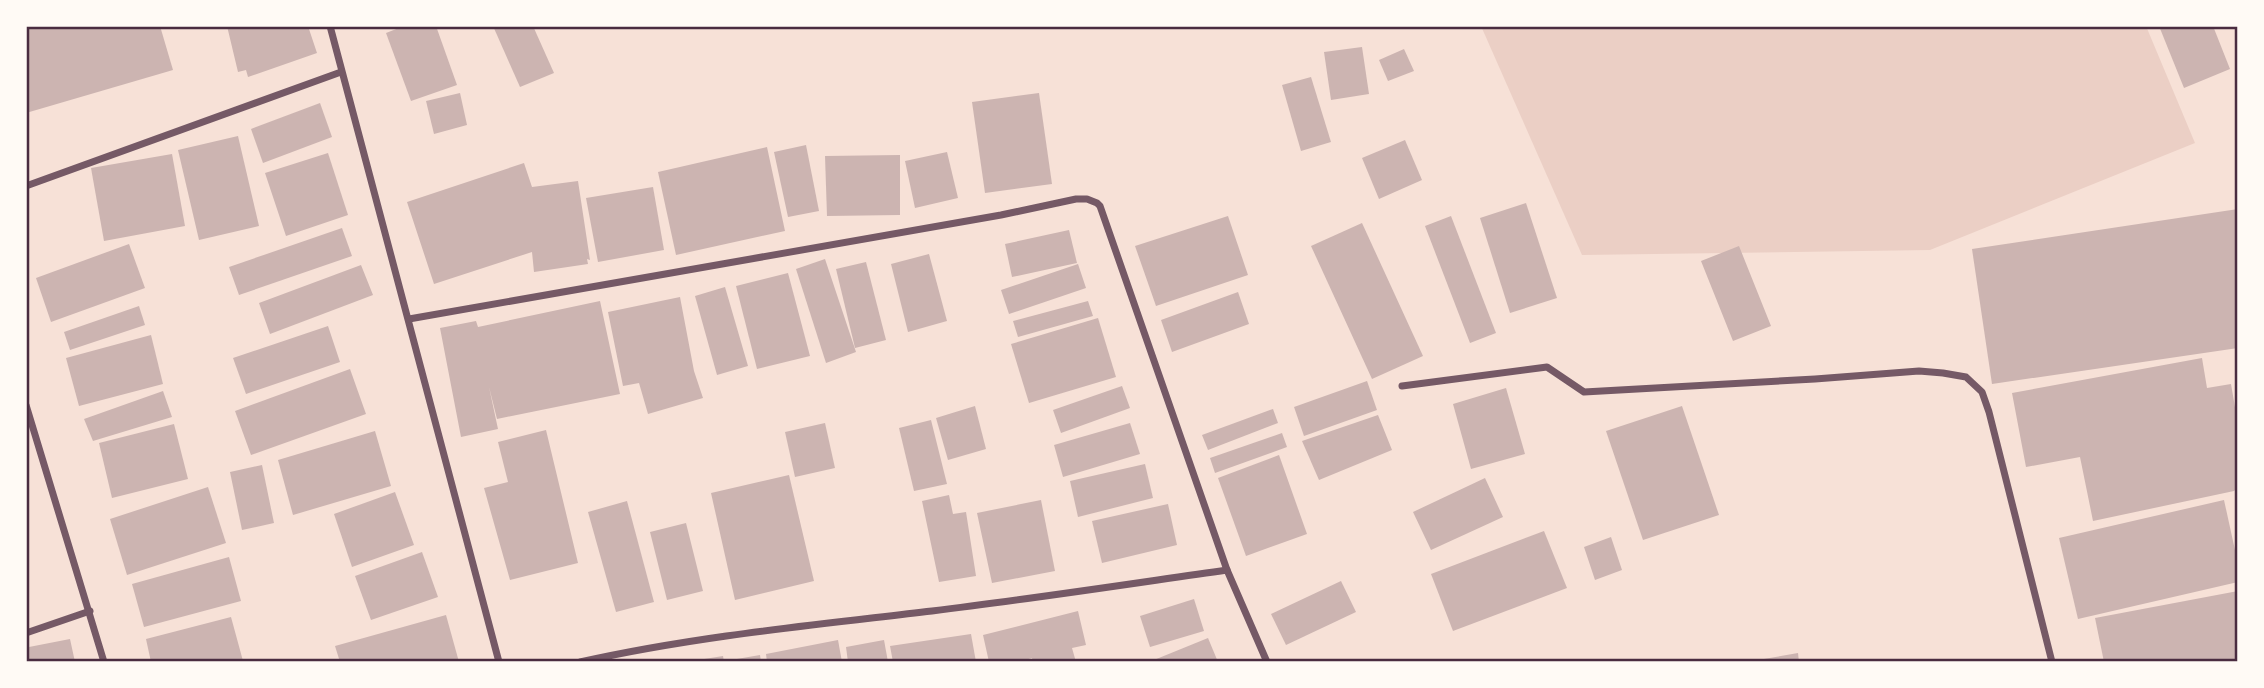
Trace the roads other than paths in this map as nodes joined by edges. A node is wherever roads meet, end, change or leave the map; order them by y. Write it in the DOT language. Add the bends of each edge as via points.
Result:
graph roads {
  1 [pos="332,27"];
  2 [pos="341,72"];
  3 [pos="26,186"];
  4 [pos="409,319"];
  5 [pos="1402,386"];
  6 [pos="26,405"];
  7 [pos="1227,570"];
  8 [pos="90,611"];
  9 [pos="26,633"];
  10 [pos="104,662"];
  11 [pos="499,662"];
  12 [pos="580,662"];
  13 [pos="1267,662"];
  14 [pos="2052,662"];
  1 -- 2 [label="street"];
  2 -- 3 [label="street"];
  2 -- 4 [label="street"];
  4 -- 7 [label="street" via="1076,198 1093,200 1100,206"];
  4 -- 11 [label="street"];
  5 -- 14 [label="street" via="1547,367 1584,392 1919,371 1966,377 1982,392 1989,412"];
  6 -- 8 [label="street"];
  7 -- 12 [label="street" via="784,627"];
  7 -- 13 [label="street"];
  8 -- 9 [label="street"];
  8 -- 10 [label="street"];
}
